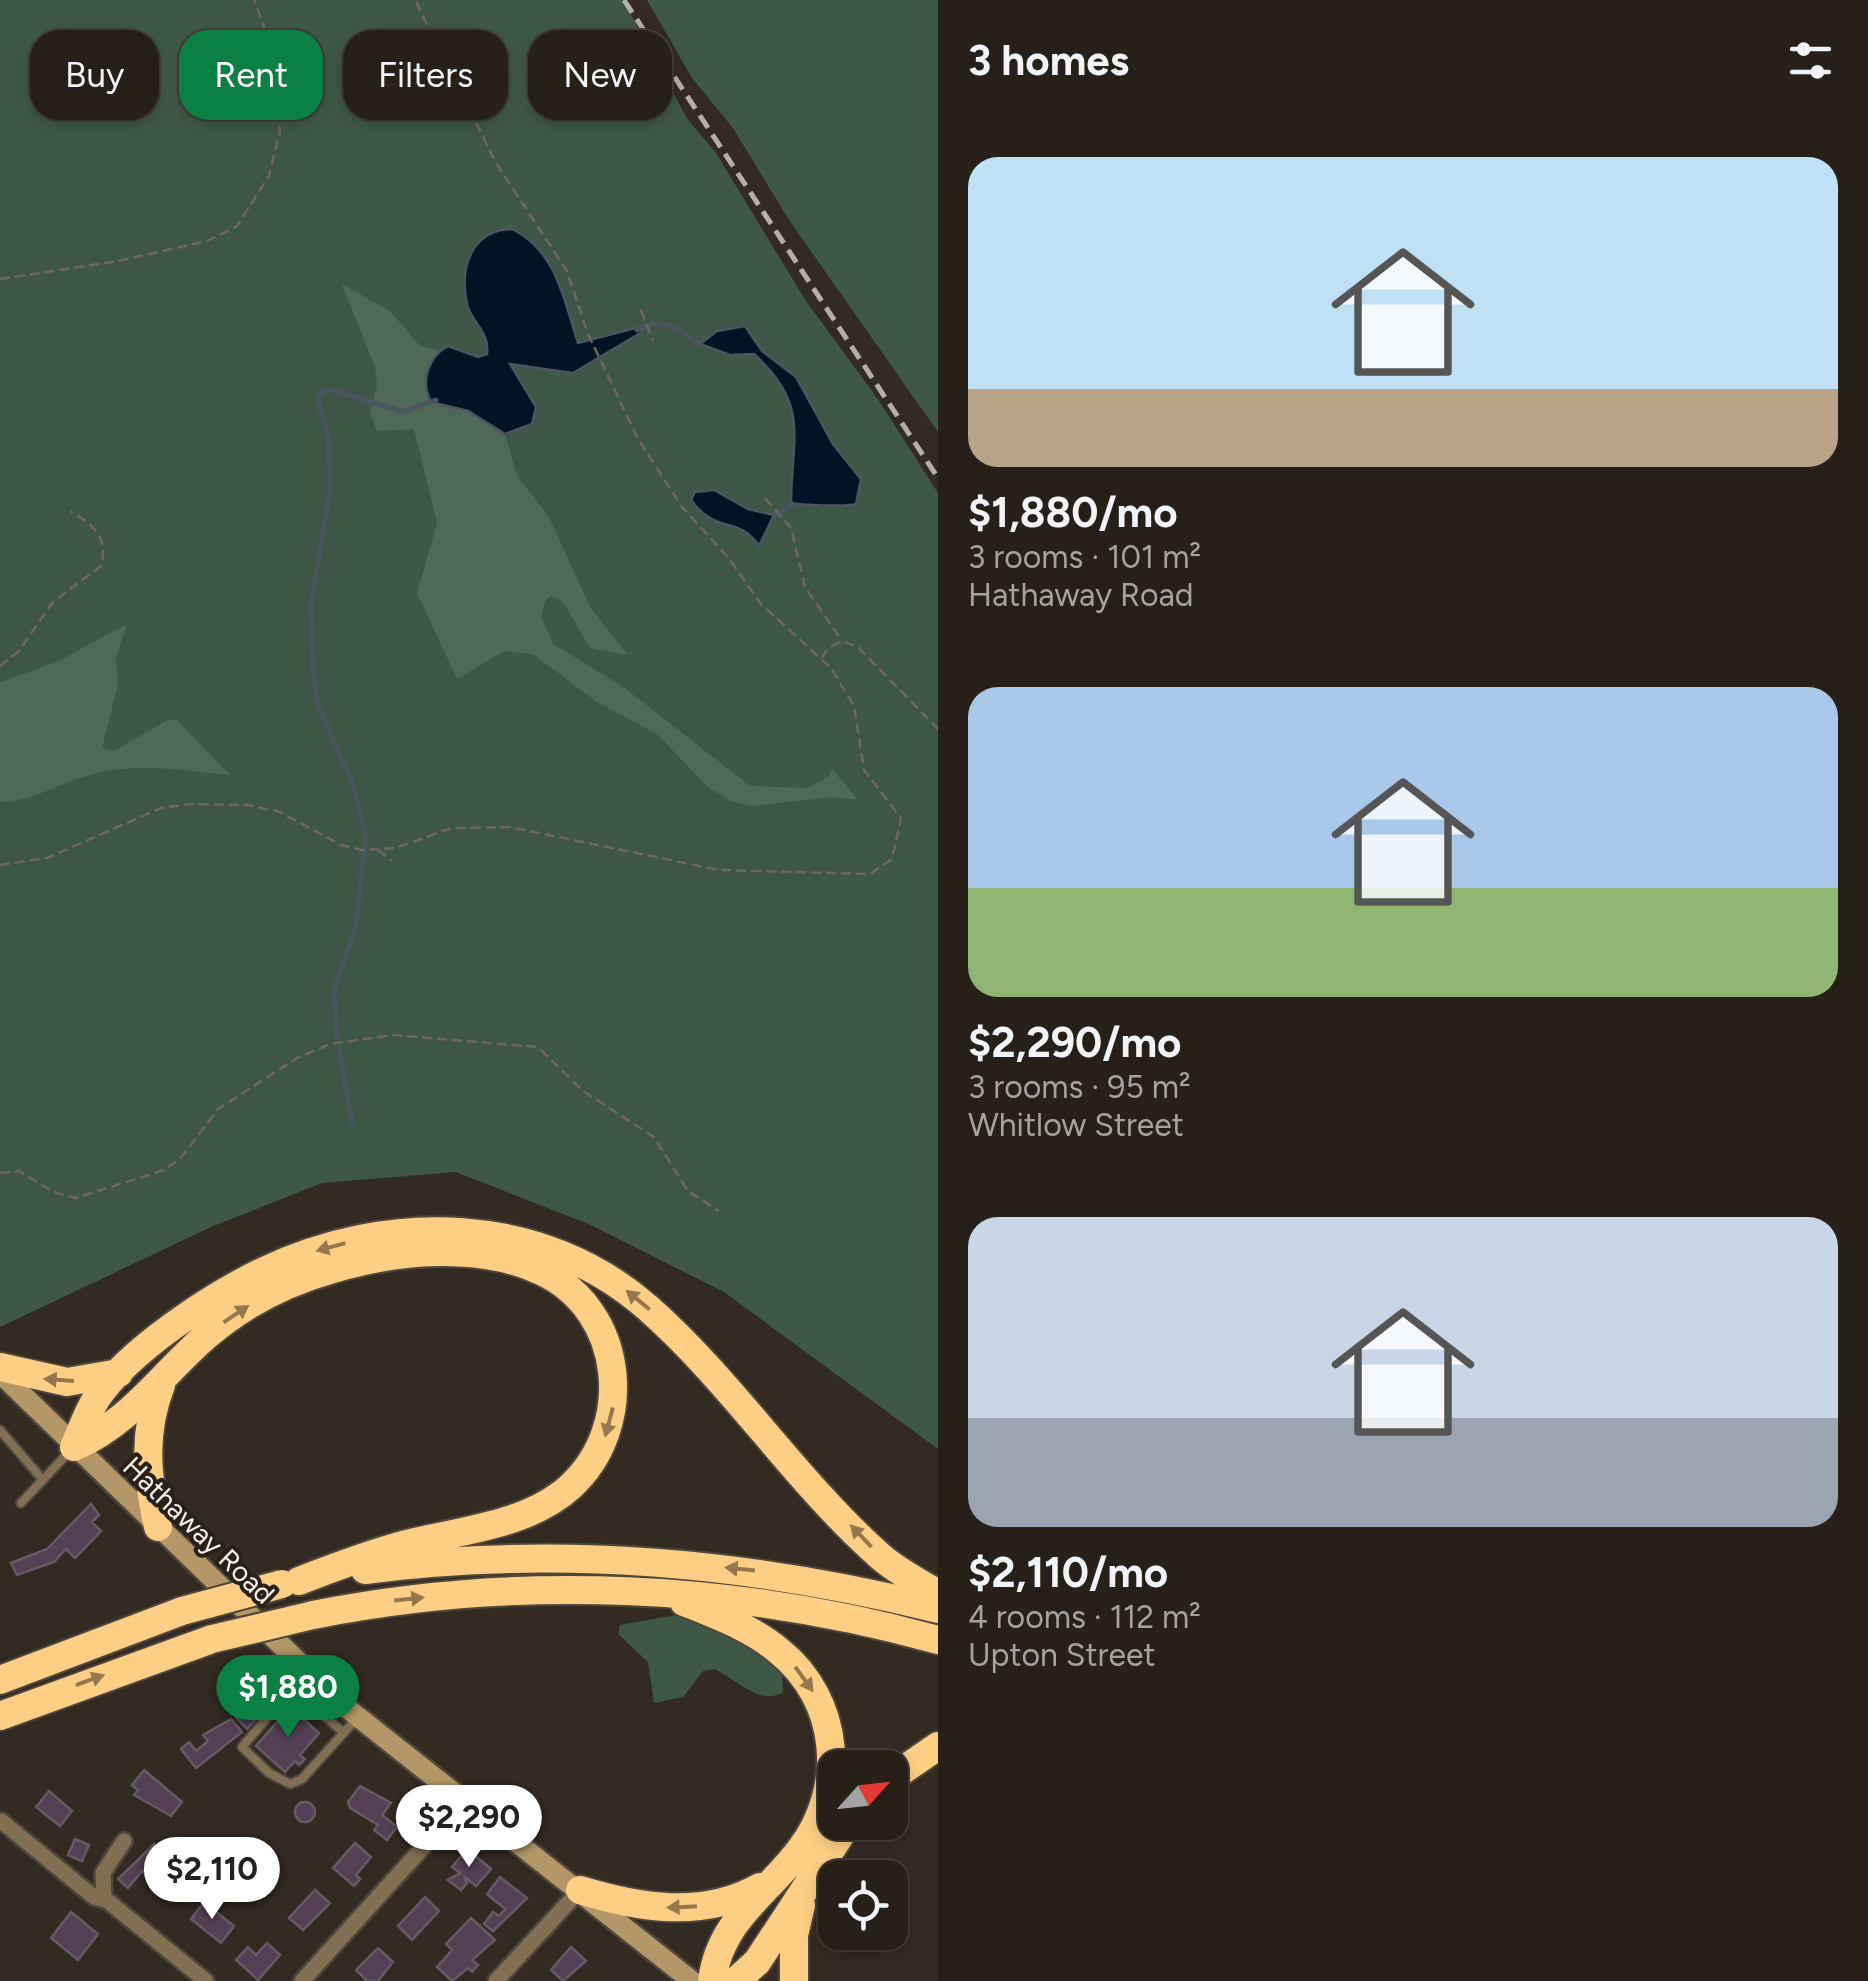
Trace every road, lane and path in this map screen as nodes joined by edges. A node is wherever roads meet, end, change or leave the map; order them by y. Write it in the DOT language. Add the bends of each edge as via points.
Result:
graph roads {
  1 [pos="254,0"];
  2 [pos="415,0"];
  3 [pos="0,278"];
  4 [pos="640,310"];
  5 [pos="653,341"];
  6 [pos="765,498"];
  7 [pos="70,511"];
  8 [pos="842,641"];
  9 [pos="821,659"];
  10 [pos="0,666"];
  11 [pos="938,729"];
  12 [pos="374,850"];
  13 [pos="392,861"];
  14 [pos="0,865"];
  15 [pos="0,1172"];
  16 [pos="719,1211"];
  17 [pos="120,1373"];
  18 [pos="2,1377"];
  19 [pos="164,1379"];
  20 [pos="0,1430"];
  21 [pos="74,1447"];
  22 [pos="43,1480"];
  23 [pos="21,1503"];
  24 [pos="158,1527"];
  25 [pos="290,1582"];
  26 [pos="664,1593"];
  27 [pos="938,1594"];
  28 [pos="938,1609"];
  29 [pos="938,1640"];
  30 [pos="307,1672"];
  31 [pos="0,1678"];
  32 [pos="292,1689"];
  33 [pos="7,1714"];
  34 [pos="351,1725"];
  35 [pos="938,1746"];
  36 [pos="908,1767"];
  37 [pos="464,1802"];
  38 [pos="0,1821"];
  39 [pos="124,1840"];
  40 [pos="836,1840"];
  41 [pos="814,1871"];
  42 [pos="774,1878"];
  43 [pos="580,1890"];
  44 [pos="106,1900"];
  45 [pos="206,1981"];
  46 [pos="302,1981"];
  47 [pos="496,1981"];
  48 [pos="692,1981"];
  49 [pos="712,1981"];
  50 [pos="736,1981"];
  51 [pos="794,1981"];
  1 -- 3 [label="path" via="265,29 280,131 269,176 237,226 207,241 104,264"];
  2 -- 9 [label="path" via="496,163 567,271 588,334 638,439 682,507 761,604"];
  4 -- 5 [label="path"];
  6 -- 8 [label="path" via="786,520 805,587"];
  7 -- 10 [label="path" via="99,534 102,566 54,602"];
  8 -- 9 [label="path"];
  8 -- 11 [label="path" via="858,647"];
  9 -- 12 [label="path" via="854,706 864,770 901,818 892,858 878,871 690,866 510,826 448,829"];
  12 -- 13 [label="path"];
  12 -- 14 [label="path" via="341,845 280,812 190,804 161,808 47,858"];
  15 -- 16 [label="path" via="19,1172 76,1198 114,1188 172,1166 210,1116 296,1058 330,1044 393,1035 538,1046 583,1091 654,1137 688,1191"];
  17 -- 18 [label="highway, one-way" via="67,1382"];
  17 -- 21 [label="highway" via="97,1398"];
  27 -- 17 [label="highway, one-way" via="878,1554 647,1307 592,1269 520,1240 432,1230 384,1233 321,1249 233,1287"];
  18 -- 21 [label="main road, Hathaway Road"];
  19 -- 21 [label="highway" via="117,1424"];
  19 -- 24 [label="highway" via="146,1452"];
  19 -- 25 [label="highway, one-way" via="206,1336 260,1298 332,1269 402,1255 470,1254 519,1263 558,1280 589,1311 613,1366 614,1402 596,1456 567,1490 509,1519"];
  20 -- 22 [label="lane"];
  21 -- 22 [label="lane"];
  21 -- 24 [label="main road, Hathaway Road"];
  22 -- 23 [label="lane"];
  24 -- 30 [label="main road, Hathaway Road"];
  28 -- 25 [label="highway, one-way" via="806,1578 664,1562 475,1560"];
  25 -- 31 [label="highway, bridge" via="182,1610"];
  26 -- 29 [label="highway" via="804,1609"];
  33 -- 26 [label="highway, one-way, bridge" via="212,1639 312,1615 457,1595"];
  26 -- 42 [label="highway, one-way" via="777,1649 802,1674 826,1717 832,1751 822,1810"];
  30 -- 32 [label="lane"];
  30 -- 34 [label="main road, Hathaway Road"];
  32 -- 34 [label="lane"];
  32 -- 34 [label="lane" via="242,1748 290,1784"];
  34 -- 37 [label="main road, Hathaway Road"];
  35 -- 36 [label="highway"];
  37 -- 43 [label="main road, Hathaway Road"];
  37 -- 46 [label="street"];
  38 -- 44 [label="street"];
  39 -- 44 [label="street" via="103,1873"];
  40 -- 41 [label="highway"];
  41 -- 50 [label="highway" via="757,1962"];
  41 -- 51 [label="highway" via="798,1912"];
  42 -- 43 [label="highway, one-way" via="742,1897 687,1907 640,1906"];
  42 -- 49 [label="highway" via="724,1936"];
  43 -- 47 [label="street"];
  43 -- 48 [label="main road, Hathaway Road"];
  44 -- 45 [label="street"];
}
